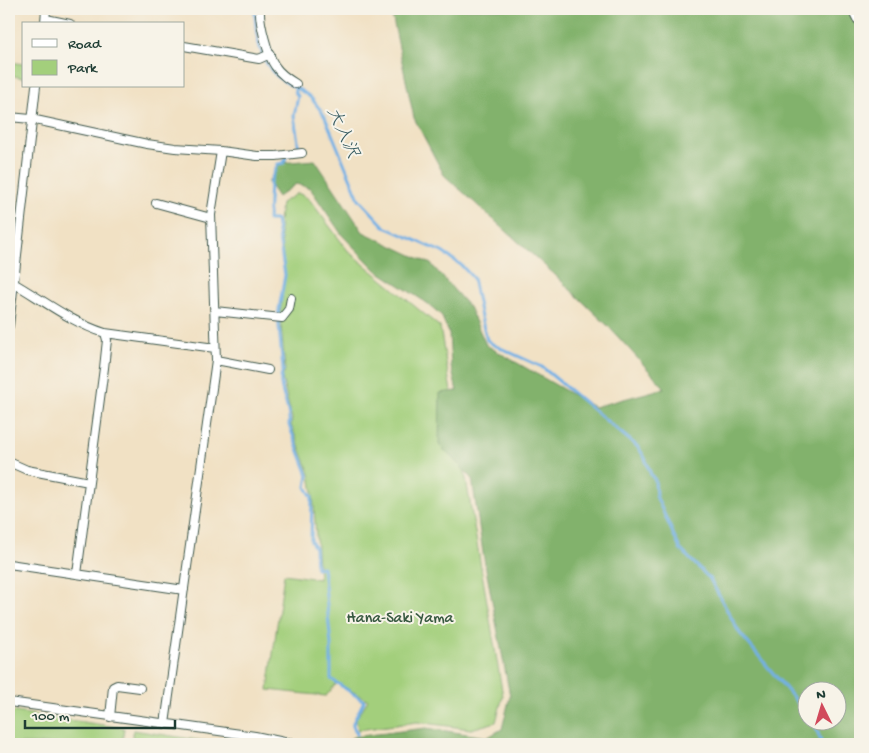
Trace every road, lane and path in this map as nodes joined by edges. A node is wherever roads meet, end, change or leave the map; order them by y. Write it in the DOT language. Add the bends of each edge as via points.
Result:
graph roads {
  1 [pos="46,9"];
  2 [pos="260,9"];
  3 [pos="852,9"];
  4 [pos="46,21"];
  5 [pos="860,21"];
  6 [pos="185,46"];
  7 [pos="268,55"];
  8 [pos="296,84"];
  9 [pos="36,88"];
  10 [pos="9,117"];
  11 [pos="31,119"];
  12 [pos="221,151"];
  13 [pos="302,153"];
  14 [pos="156,203"];
  15 [pos="211,218"];
  16 [pos="11,282"];
  17 [pos="291,298"];
  18 [pos="215,311"];
  19 [pos="9,326"];
  20 [pos="105,334"];
  21 [pos="216,348"];
  22 [pos="216,360"];
  23 [pos="268,370"];
  24 [pos="9,462"];
  25 [pos="89,482"];
  26 [pos="9,564"];
  27 [pos="77,574"];
  28 [pos="184,590"];
  29 [pos="140,688"];
  30 [pos="9,702"];
  31 [pos="110,717"];
  32 [pos="165,724"];
  33 [pos="294,744"];
  1 -- 4 [label="street"];
  2 -- 7 [label="street"];
  3 -- 5 [label="street"];
  6 -- 7 [label="street" via="258,59"];
  7 -- 8 [label="street" via="276,69"];
  9 -- 11 [label="street"];
  10 -- 11 [label="street"];
  11 -- 12 [label="street" via="147,144"];
  11 -- 16 [label="street"];
  12 -- 13 [label="street" via="257,156"];
  12 -- 15 [label="street"];
  14 -- 15 [label="street"];
  15 -- 18 [label="street"];
  16 -- 19 [label="street"];
  16 -- 20 [label="street" via="70,318"];
  17 -- 18 [label="street" via="289,310 282,318"];
  18 -- 21 [label="street"];
  20 -- 21 [label="street"];
  20 -- 25 [label="street" via="107,340"];
  21 -- 22 [label="street"];
  22 -- 23 [label="street"];
  22 -- 28 [label="street"];
  24 -- 25 [label="street" via="27,470"];
  25 -- 27 [label="street"];
  26 -- 27 [label="street"];
  27 -- 28 [label="street"];
  28 -- 32 [label="street"];
  29 -- 31 [label="street" via="113,687"];
  30 -- 31 [label="street"];
  31 -- 32 [label="street"];
  32 -- 33 [label="street"];
}
